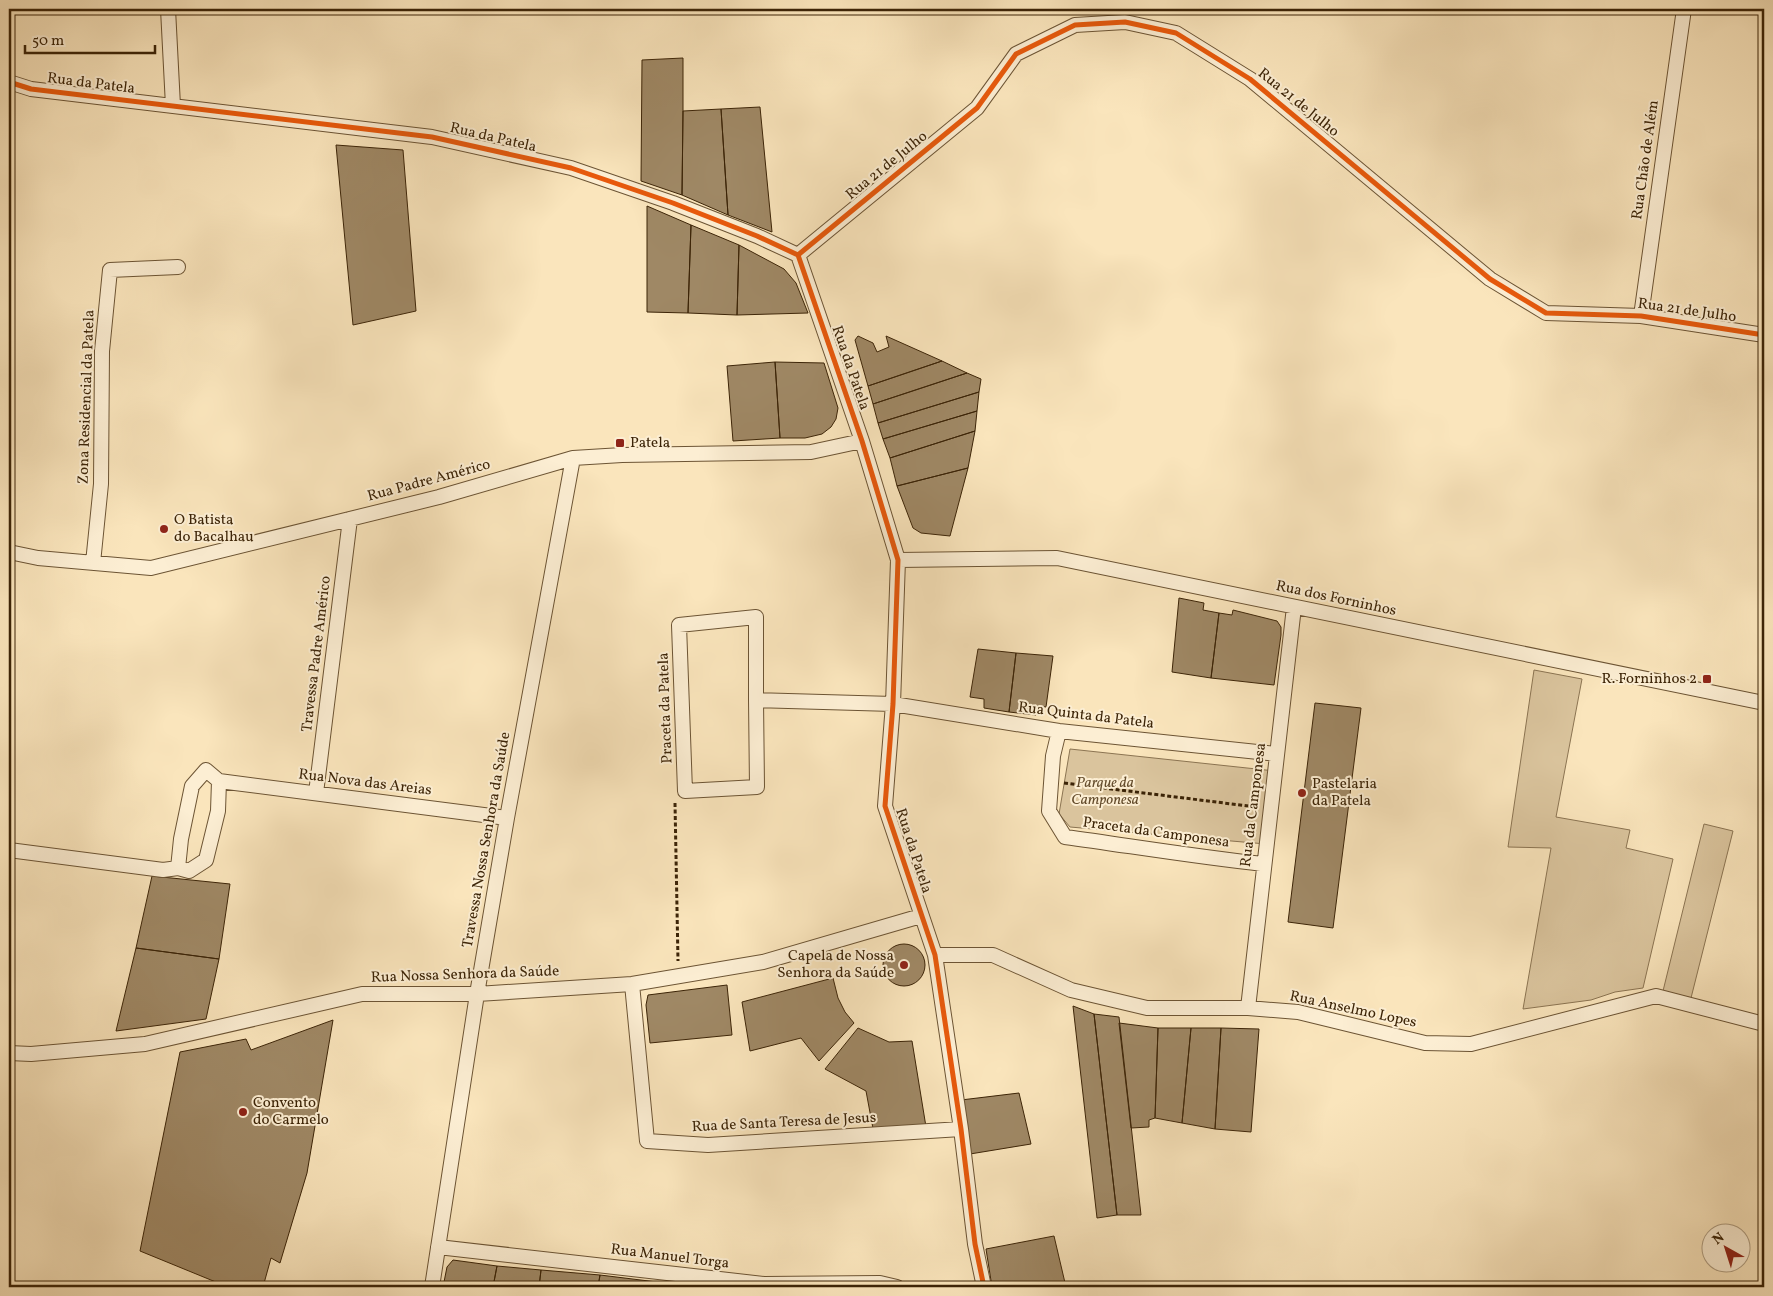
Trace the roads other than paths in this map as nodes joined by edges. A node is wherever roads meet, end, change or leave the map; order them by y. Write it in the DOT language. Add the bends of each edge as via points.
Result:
graph roads {
  1 [pos="168,9"];
  2 [pos="1684,9"];
  3 [pos="9,82"];
  4 [pos="173,106"];
  5 [pos="798,255"];
  6 [pos="178,267"];
  7 [pos="1641,316"];
  8 [pos="1764,336"];
  9 [pos="862,441"];
  10 [pos="572,458"];
  11 [pos="350,518"];
  12 [pos="9,552"];
  13 [pos="898,560"];
  14 [pos="93,563"];
  15 [pos="1294,607"];
  16 [pos="756,700"];
  17 [pos="1764,703"];
  18 [pos="893,704"];
  19 [pos="1059,731"];
  20 [pos="1277,754"];
  21 [pos="219,781"];
  22 [pos="316,793"];
  23 [pos="507,818"];
  24 [pos="9,850"];
  25 [pos="1263,864"];
  26 [pos="178,868"];
  27 [pos="921,916"];
  28 [pos="935,955"];
  29 [pos="632,984"];
  30 [pos="477,994"];
  31 [pos="1248,1008"];
  32 [pos="1764,1024"];
  33 [pos="9,1053"];
  34 [pos="961,1129"];
  35 [pos="438,1247"];
  36 [pos="432,1287"];
  37 [pos="898,1287"];
  38 [pos="984,1287"];
  1 -- 4 [label="street"];
  2 -- 7 [label="street, Rua Chão de Além"];
  3 -- 4 [label="street, Rua da Patela" via="31,89"];
  4 -- 5 [label="street, Rua da Patela" via="432,137 571,168 672,203"];
  5 -- 7 [label="street, Rua 21 de Julho" via="977,108 1016,54 1075,25 1125,22 1176,33 1250,79 1490,279 1546,313"];
  5 -- 9 [label="street, Rua da Patela"];
  6 -- 14 [label="street, Zona Residencial da Patela" via="110,270 102,351 101,484"];
  7 -- 8 [label="street, Rua 21 de Julho"];
  9 -- 10 [label="street, Rua Padre Américo" via="812,452"];
  9 -- 13 [label="street, Rua da Patela"];
  10 -- 11 [label="street, Rua Padre Américo" via="439,497"];
  10 -- 23 [label="street, Travessa Nossa Senhora da Saúde"];
  11 -- 14 [label="street, Rua Padre Américo" via="151,568"];
  11 -- 22 [label="street, Travessa Padre Américo"];
  12 -- 14 [label="street, Rua Padre Américo"];
  13 -- 15 [label="street, Rua dos Forninhos" via="1057,558"];
  13 -- 18 [label="street, Rua da Patela"];
  15 -- 17 [label="street, Rua dos Forninhos"];
  15 -- 20 [label="street, Rua da Camponesa"];
  16 -- 16 [label="street, Praceta da Patela" via="757,787 685,791 679,625 756,617"];
  16 -- 18 [label="street"];
  18 -- 19 [label="street, Rua Quinta da Patela"];
  18 -- 27 [label="street, Rua da Patela" via="885,806"];
  19 -- 20 [label="street, Rua Quinta da Patela"];
  19 -- 25 [label="street, Praceta da Camponesa" via="1053,756 1049,811 1065,838"];
  20 -- 25 [label="street, Rua da Camponesa"];
  21 -- 22 [label="street, Rua Nova das Areias"];
  21 -- 26 [label="street" via="218,810 206,860 190,871"];
  21 -- 26 [label="street, Rua Nova das Areias" via="206,770 192,786"];
  22 -- 23 [label="street, Rua Nova das Areias"];
  23 -- 30 [label="street, Travessa Nossa Senhora da Saúde"];
  24 -- 26 [label="street" via="163,870"];
  25 -- 31 [label="street, Rua da Camponesa"];
  27 -- 28 [label="street, Rua da Patela"];
  27 -- 29 [label="street, Rua Nossa Senhora da Saúde" via="762,962"];
  28 -- 31 [label="street, Rua Anselmo Lopes" via="993,955 1071,990 1146,1008"];
  28 -- 34 [label="street, Rua da Patela"];
  29 -- 30 [label="street, Rua Nossa Senhora da Saúde"];
  29 -- 34 [label="street, Rua de Santa Teresa de Jesus" via="647,1141 708,1145"];
  30 -- 33 [label="street, Rua Nossa Senhora da Saúde" via="362,994 145,1044"];
  30 -- 35 [label="street, Travessa Nossa Senhora da Saúde"];
  31 -- 32 [label="street, Rua Anselmo Lopes" via="1298,1012 1426,1043 1471,1044 1656,996"];
  34 -- 38 [label="street, Rua da Patela" via="975,1244"];
  35 -- 36 [label="street, Travessa Nossa Senhora da Saúde"];
  35 -- 37 [label="street, Rua Manuel Torga" via="764,1284 880,1283"];
}
